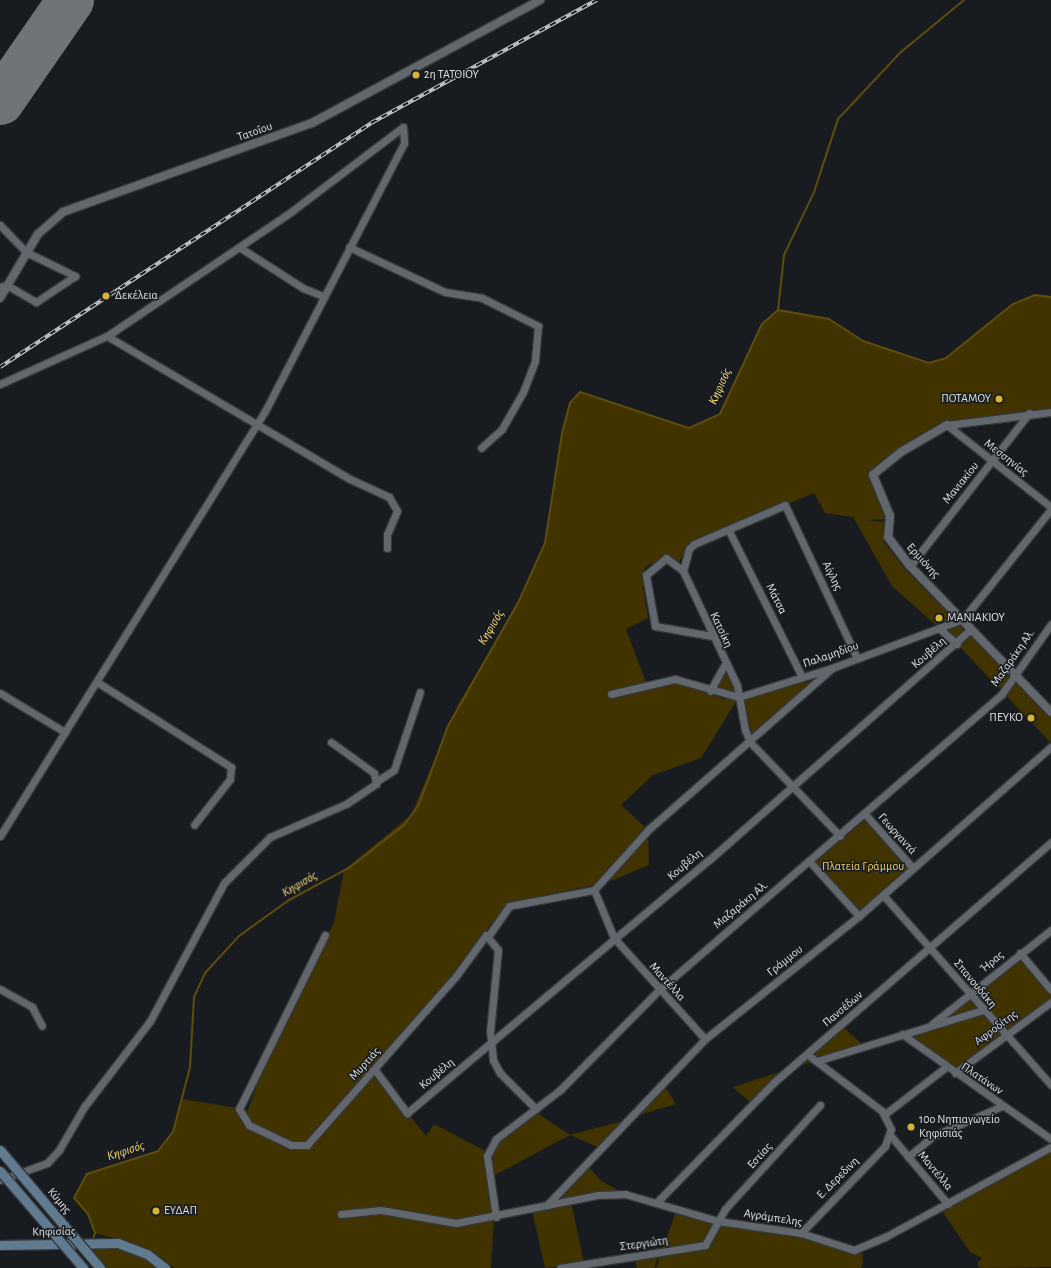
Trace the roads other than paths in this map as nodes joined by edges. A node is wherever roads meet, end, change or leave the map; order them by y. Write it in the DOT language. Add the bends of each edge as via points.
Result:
graph roads {
  1 [pos="540,0"];
  2 [pos="0,225"];
  3 [pos="239,247"];
  4 [pos="349,247"];
  5 [pos="26,252"];
  6 [pos="4,286"];
  7 [pos="323,296"];
  8 [pos="0,298"];
  9 [pos="107,336"];
  10 [pos="0,384"];
  11 [pos="1051,412"];
  12 [pos="1029,413"];
  13 [pos="257,424"];
  14 [pos="947,425"];
  15 [pos="481,448"];
  16 [pos="993,461"];
  17 [pos="1051,508"];
  18 [pos="729,531"];
  19 [pos="387,548"];
  20 [pos="910,566"];
  21 [pos="683,571"];
  22 [pos="963,619"];
  23 [pos="1051,624"];
  24 [pos="939,628"];
  25 [pos="971,629"];
  26 [pos="712,636"];
  27 [pos="957,644"];
  28 [pos="857,658"];
  29 [pos="726,664"];
  30 [pos="832,668"];
  31 [pos="1016,675"];
  32 [pos="802,677"];
  33 [pos="97,682"];
  34 [pos="710,690"];
  35 [pos="420,692"];
  36 [pos="0,694"];
  37 [pos="611,694"];
  38 [pos="739,697"];
  39 [pos="1051,712"];
  40 [pos="65,732"];
  41 [pos="332,742"];
  42 [pos="750,742"];
  43 [pos="1051,747"];
  44 [pos="377,781"];
  45 [pos="793,784"];
  46 [pos="865,814"];
  47 [pos="194,825"];
  48 [pos="0,836"];
  49 [pos="840,836"];
  50 [pos="1051,842"];
  51 [pos="810,862"];
  52 [pos="914,868"];
  53 [pos="594,890"];
  54 [pos="883,895"];
  55 [pos="859,916"];
  56 [pos="1051,930"];
  57 [pos="325,935"];
  58 [pos="489,935"];
  59 [pos="614,938"];
  60 [pos="931,949"];
  61 [pos="1020,953"];
  62 [pos="1049,986"];
  63 [pos="0,988"];
  64 [pos="659,990"];
  65 [pos="970,994"];
  66 [pos="1051,1002"];
  67 [pos="983,1010"];
  68 [pos="42,1026"];
  69 [pos="928,1026"];
  70 [pos="902,1034"];
  71 [pos="1004,1035"];
  72 [pos="705,1039"];
  73 [pos="490,1044"];
  74 [pos="807,1054"];
  75 [pos="817,1061"];
  76 [pos="946,1067"];
  77 [pos="375,1070"];
  78 [pos="955,1073"];
  79 [pos="1050,1082"];
  80 [pos="820,1105"];
  81 [pos="1002,1106"];
  82 [pos="536,1109"];
  83 [pos="885,1114"];
  84 [pos="889,1137"];
  85 [pos="1051,1139"];
  86 [pos="1051,1147"];
  87 [pos="0,1150"];
  88 [pos="908,1157"];
  89 [pos="0,1171"];
  90 [pos="0,1180"];
  91 [pos="657,1202"];
  92 [pos="948,1204"];
  93 [pos="547,1206"];
  94 [pos="341,1214"];
  95 [pos="496,1217"];
  96 [pos="718,1221"];
  97 [pos="801,1233"];
  98 [pos="0,1245"];
  99 [pos="83,1268"];
  100 [pos="100,1268"];
  101 [pos="165,1268"];
  102 [pos="560,1268"];
  1 -- 5 [label="street, Τατοΐου" via="312,123 63,212 44,226"];
  2 -- 5 [label="street"];
  3 -- 4 [label="street" via="403,128 404,143"];
  3 -- 7 [label="street" via="303,288"];
  3 -- 9 [label="street"];
  4 -- 7 [label="street"];
  4 -- 15 [label="street" via="445,292 482,298 538,326 536,355 523,392 502,430"];
  5 -- 6 [label="street, Τατοΐου"];
  5 -- 6 [label="street" via="74,275 75,278 36,302"];
  6 -- 8 [label="street, Τατοΐου"];
  7 -- 13 [label="street"];
  9 -- 10 [label="street"];
  9 -- 13 [label="street"];
  11 -- 12 [label="street"];
  12 -- 14 [label="street"];
  12 -- 16 [label="street, Μανιακίου"];
  13 -- 19 [label="street" via="389,497 397,511 387,534"];
  13 -- 33 [label="street"];
  14 -- 16 [label="street, Μεσσηνίας"];
  14 -- 20 [label="street, Ερμιόνης" via="901,452 873,475 890,516 888,537"];
  16 -- 17 [label="street, Μεσσηνίας"];
  16 -- 20 [label="street, Μανιακίου"];
  17 -- 22 [label="street"];
  18 -- 21 [label="street" via="690,547"];
  18 -- 28 [label="street, Αίγλης" via="785,505"];
  18 -- 32 [label="street, Μάτσα"];
  20 -- 22 [label="street, Ερμιόνης"];
  21 -- 26 [label="street, Κατσίκη"];
  21 -- 26 [label="street" via="666,558 646,575 653,623 660,628"];
  22 -- 24 [label="street, Παλαμηδίου"];
  22 -- 25 [label="street, Ερμιόνης"];
  23 -- 31 [label="street, Μαζαράκη Αλ."];
  24 -- 27 [label="street"];
  24 -- 28 [label="street, Παλαμηδίου"];
  25 -- 27 [label="street, Κουβέλη"];
  25 -- 31 [label="street, Ερμιόνης"];
  26 -- 29 [label="street, Κατσίκη"];
  27 -- 45 [label="street, Κουβέλη"];
  28 -- 30 [label="street, Παλαμηδίου"];
  29 -- 34 [label="street"];
  29 -- 38 [label="street, Κατσίκη" via="737,685"];
  30 -- 32 [label="street, Παλαμηδίου"];
  30 -- 42 [label="street"];
  31 -- 39 [label="street, Ερμιόνης"];
  31 -- 46 [label="street, Μαζαράκη Αλ." via="996,700"];
  32 -- 38 [label="street, Παλαμηδίου"];
  33 -- 40 [label="street"];
  33 -- 47 [label="street" via="230,767 230,779"];
  34 -- 37 [label="street" via="675,679"];
  34 -- 38 [label="street"];
  35 -- 44 [label="street" via="394,770"];
  36 -- 40 [label="street"];
  38 -- 42 [label="street"];
  40 -- 48 [label="street"];
  41 -- 44 [label="street" via="371,770"];
  42 -- 45 [label="street"];
  42 -- 53 [label="street" via="644,834"];
  43 -- 52 [label="street, Γράμμου"];
  44 -- 90 [label="street" via="362,795 270,837 224,884 150,1021 84,1107 59,1150 47,1163"];
  45 -- 49 [label="street"];
  45 -- 59 [label="street, Κουβέλη"];
  46 -- 49 [label="street, Μαζαράκη Αλ."];
  46 -- 52 [label="street, Γεωργαντά"];
  49 -- 51 [label="street, Μαζαράκη Αλ."];
  50 -- 60 [label="street, Πανσέδων"];
  51 -- 55 [label="street"];
  51 -- 64 [label="street, Μαζαράκη Αλ."];
  52 -- 54 [label="street, Γράμμου"];
  53 -- 58 [label="street, Μυρτιάς" via="509,906"];
  53 -- 59 [label="street, Μαντέλλα"];
  54 -- 55 [label="street, Γράμμου"];
  54 -- 60 [label="street, Σπανουδάκη"];
  55 -- 72 [label="street, Γράμμου"];
  56 -- 61 [label="street, Ήρας"];
  57 -- 77 [label="street, Μυρτιάς" via="250,1085 240,1113 249,1125 291,1145 303,1146"];
  58 -- 73 [label="street" via="498,950"];
  58 -- 77 [label="street, Μυρτιάς"];
  59 -- 64 [label="street, Μαντέλλα"];
  59 -- 73 [label="street, Κουβέλη"];
  60 -- 65 [label="street, Σπανουδάκη"];
  60 -- 74 [label="street, Πανσέδων"];
  61 -- 62 [label="street"];
  61 -- 65 [label="street, Ήρας"];
  63 -- 68 [label="street" via="32,1007"];
  64 -- 72 [label="street, Μαντέλλα"];
  64 -- 82 [label="street, Μαζαράκη Αλ." via="560,1090"];
  65 -- 67 [label="street, Σπανουδάκη"];
  65 -- 69 [label="street, Ήρας"];
  66 -- 71 [label="street, Αφροδίτης"];
  67 -- 69 [label="street, Ήρας"];
  67 -- 71 [label="street, Σπανουδάκη"];
  69 -- 70 [label="street, Ήρας"];
  70 -- 75 [label="street, Ήρας"];
  70 -- 76 [label="street, Πλατάνων"];
  71 -- 78 [label="street, Αφροδίτης"];
  71 -- 79 [label="street, Σπανουδάκη"];
  72 -- 93 [label="street, Γράμμου"];
  73 -- 77 [label="street, Κουβέλη" via="407,1113"];
  73 -- 82 [label="street" via="500,1073"];
  74 -- 75 [label="street"];
  74 -- 91 [label="street, Πανσέδων" via="773,1083"];
  75 -- 83 [label="street"];
  76 -- 78 [label="street, Πλατάνων"];
  76 -- 83 [label="street"];
  78 -- 81 [label="street, Πλατάνων"];
  80 -- 96 [label="street, Εστίας" via="732,1200"];
  81 -- 85 [label="street, Πλατάνων"];
  81 -- 88 [label="street" via="941,1131"];
  82 -- 95 [label="street, Μαζαράκη Αλ." via="496,1139 488,1151"];
  83 -- 84 [label="street" via="890,1124"];
  84 -- 88 [label="street, Μαντέλλα"];
  84 -- 97 [label="street, Ε. Δερεδινη"];
  86 -- 92 [label="street, Αγράμπελης"];
  87 -- 100 [label="main road, Κύμης, bridge"];
  88 -- 92 [label="street, Μαντέλλα"];
  89 -- 99 [label="main road, bridge"];
  91 -- 93 [label="street, Αγράμπελης" via="609,1194"];
  91 -- 96 [label="street, Αγράμπελης"];
  92 -- 97 [label="street, Αγράμπελης" via="854,1250"];
  93 -- 95 [label="street, Αγράμπελης"];
  94 -- 95 [label="street, Αγράμπελης" via="381,1210 446,1223"];
  96 -- 97 [label="street, Αγράμπελης"];
  96 -- 102 [label="street, Στεργιώτη" via="707,1243 701,1247"];
  98 -- 101 [label="main road, Κηφισίας" via="109,1242 136,1249"];
}
